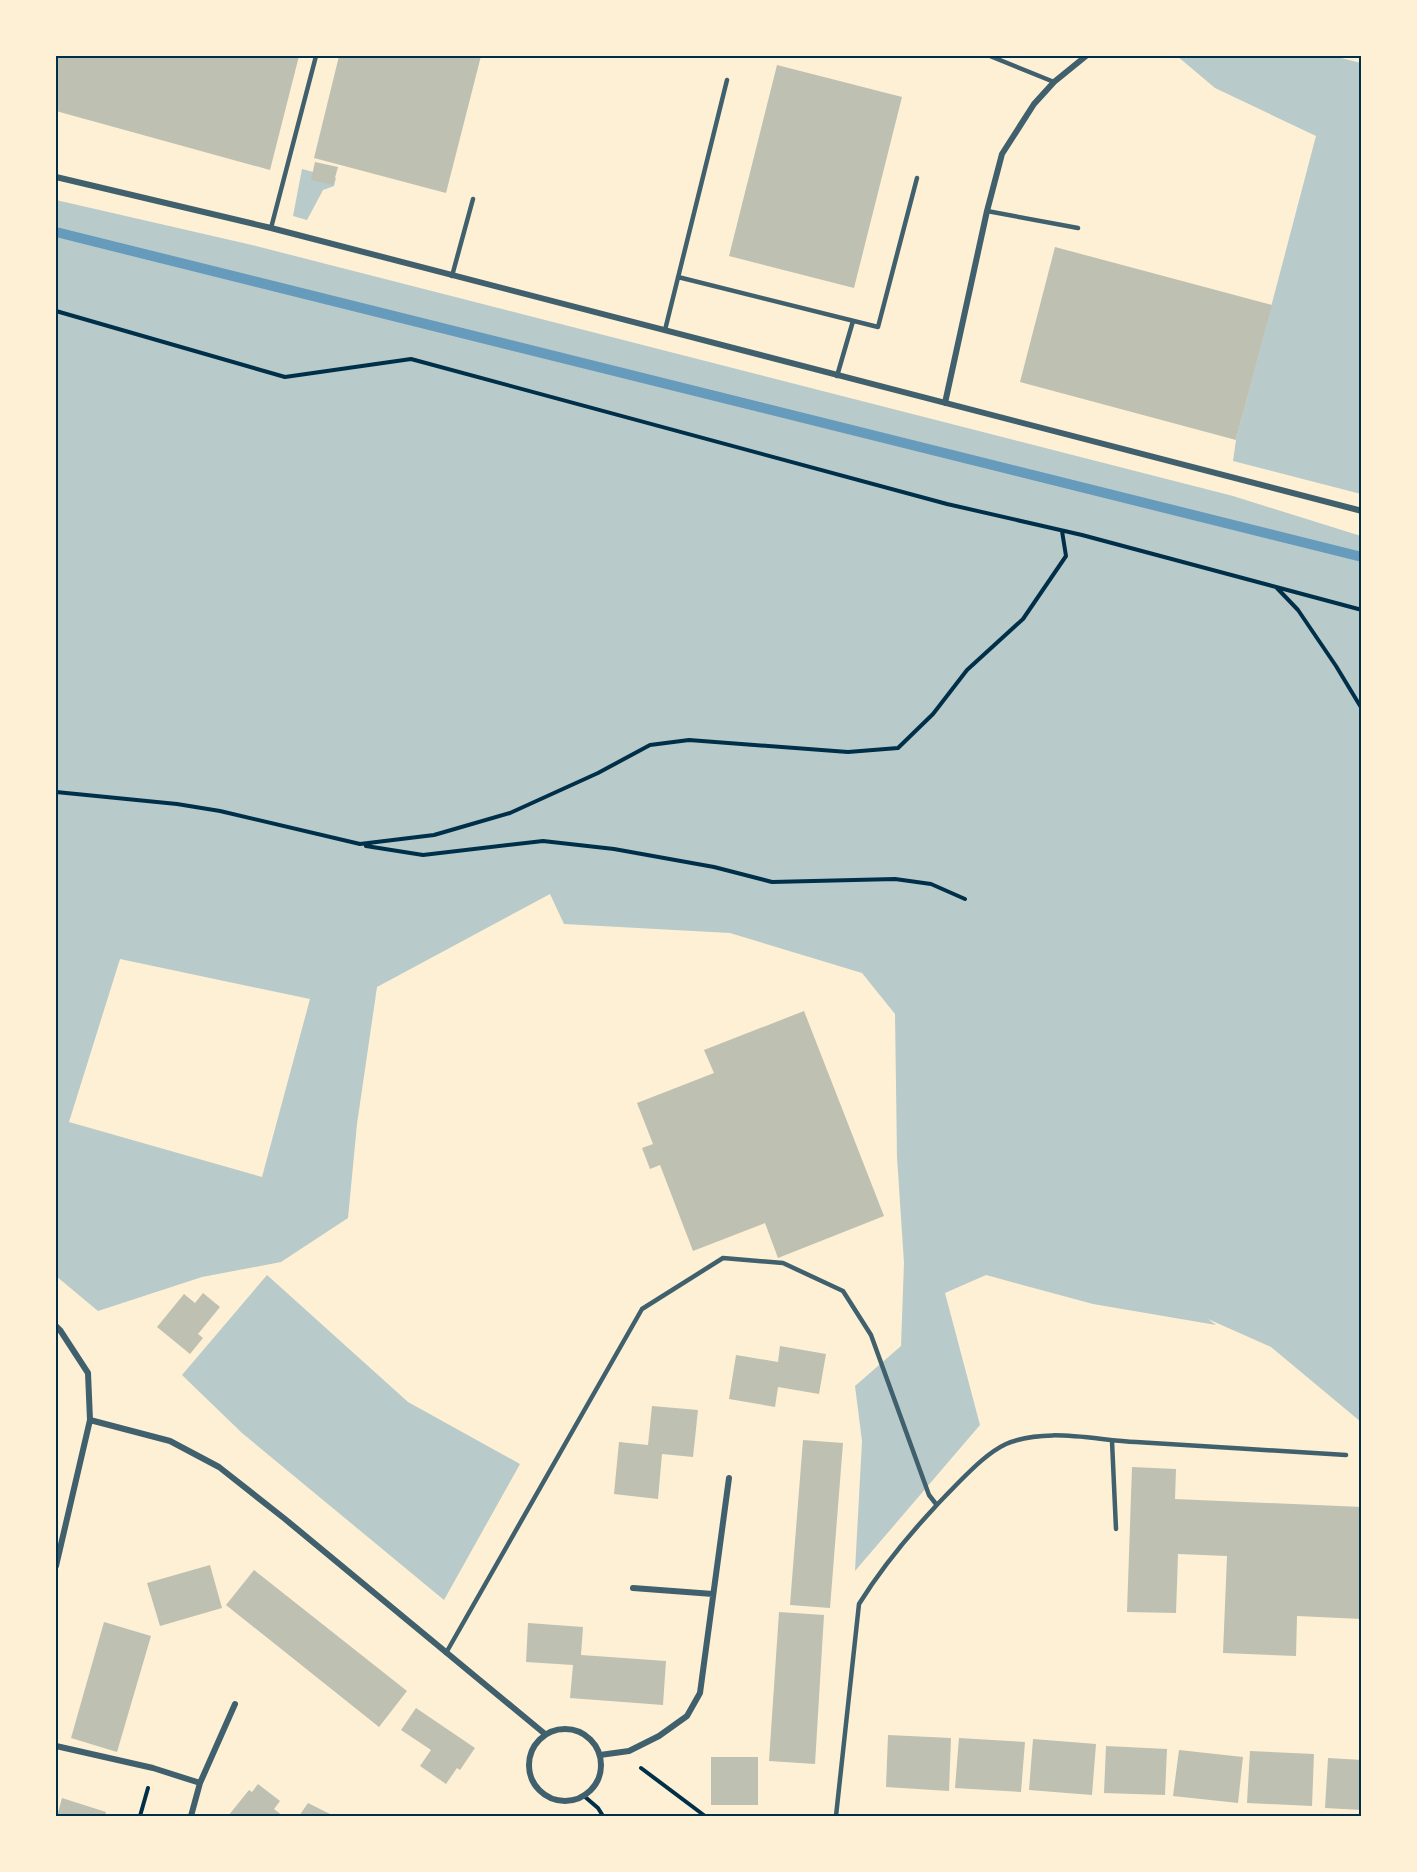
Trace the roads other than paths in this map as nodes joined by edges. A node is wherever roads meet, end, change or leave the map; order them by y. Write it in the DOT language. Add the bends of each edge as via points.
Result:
graph roads {
  1 [pos="316,56"];
  2 [pos="990,56"];
  3 [pos="1086,56"];
  4 [pos="727,80"];
  5 [pos="1054,82"];
  6 [pos="56,177"];
  7 [pos="917,178"];
  8 [pos="473,198"];
  9 [pos="987,211"];
  10 [pos="271,228"];
  11 [pos="1078,228"];
  12 [pos="452,276"];
  13 [pos="678,277"];
  14 [pos="853,321"];
  15 [pos="665,330"];
  16 [pos="837,376"];
  17 [pos="945,403"];
  18 [pos="1362,511"];
  19 [pos="56,1326"];
  20 [pos="90,1420"];
  21 [pos="1112,1441"];
  22 [pos="1346,1455"];
  23 [pos="729,1478"];
  24 [pos="936,1504"];
  25 [pos="1116,1529"];
  26 [pos="56,1566"];
  27 [pos="633,1588"];
  28 [pos="713,1594"];
  29 [pos="446,1653"];
  30 [pos="235,1704"];
  31 [pos="545,1734"];
  32 [pos="56,1746"];
  33 [pos="600,1755"];
  34 [pos="200,1783"];
  35 [pos="191,1816"];
  36 [pos="836,1816"];
  1 -- 10 [label="lane"];
  2 -- 5 [label="lane"];
  3 -- 5 [label="street"];
  4 -- 13 [label="lane"];
  5 -- 9 [label="street" via="1034,104 1002,154"];
  6 -- 10 [label="street"];
  7 -- 14 [label="lane" via="878,327"];
  8 -- 12 [label="lane"];
  9 -- 11 [label="lane"];
  9 -- 17 [label="street"];
  10 -- 12 [label="street"];
  12 -- 15 [label="street"];
  13 -- 14 [label="lane"];
  13 -- 15 [label="lane"];
  14 -- 16 [label="lane"];
  15 -- 16 [label="street"];
  16 -- 17 [label="street"];
  17 -- 18 [label="street"];
  19 -- 20 [label="street" via="88,1373"];
  20 -- 26 [label="street"];
  20 -- 29 [label="street" via="170,1441 219,1467"];
  21 -- 22 [label="lane"];
  21 -- 24 [label="lane" via="1058,1435 1024,1437 1004,1445 975,1466"];
  21 -- 25 [label="lane"];
  23 -- 28 [label="street"];
  24 -- 29 [label="lane" via="929,1495 871,1335 843,1291 783,1263 723,1258 642,1309"];
  24 -- 36 [label="lane" via="875,1578 859,1604"];
  27 -- 28 [label="street"];
  28 -- 33 [label="street" via="700,1693 687,1716 659,1736 629,1750"];
  29 -- 31 [label="street"];
  30 -- 34 [label="street"];
  31 -- 33 [label="street" via="555,1729 578,1730 596,1745"];
  31 -- 33 [label="street" via="536,1742 528,1766 530,1779 547,1797 572,1801 584,1796 598,1779"];
  32 -- 34 [label="street" via="153,1767"];
  34 -- 35 [label="street"];
}
